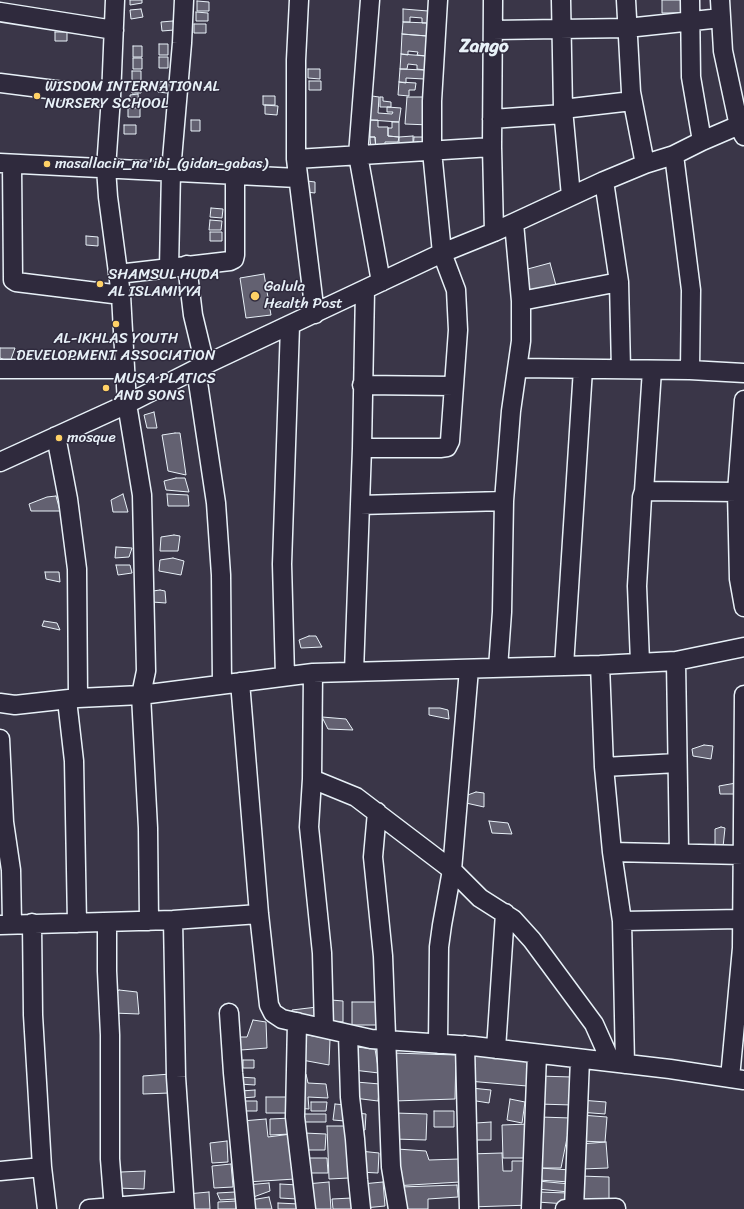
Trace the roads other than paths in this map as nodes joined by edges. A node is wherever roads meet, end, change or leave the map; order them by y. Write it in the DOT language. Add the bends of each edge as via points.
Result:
graph roads {
  1 [pos="115,0"];
  2 [pos="184,0"];
  3 [pos="299,0"];
  4 [pos="370,0"];
  5 [pos="438,0"];
  6 [pos="493,0"];
  7 [pos="561,0"];
  8 [pos="626,0"];
  9 [pos="690,0"];
  10 [pos="720,9"];
  11 [pos="0,12"];
  12 [pos="689,20"];
  13 [pos="627,28"];
  14 [pos="114,30"];
  15 [pos="493,30"];
  16 [pos="562,30"];
  17 [pos="0,83"];
  18 [pos="111,97"];
  19 [pos="632,101"];
  20 [pos="563,112"];
  21 [pos="492,119"];
  22 [pos="742,129"];
  23 [pos="702,141"];
  24 [pos="492,147"];
  25 [pos="432,151"];
  26 [pos="358,155"];
  27 [pos="674,155"];
  28 [pos="296,159"];
  29 [pos="6,164"];
  30 [pos="645,164"];
  31 [pos="106,168"];
  32 [pos="171,171"];
  33 [pos="235,175"];
  34 [pos="297,178"];
  35 [pos="604,181"];
  36 [pos="570,196"];
  37 [pos="514,222"];
  38 [pos="494,232"];
  39 [pos="442,253"];
  40 [pos="187,265"];
  41 [pos="169,268"];
  42 [pos="118,274"];
  43 [pos="381,282"];
  44 [pos="619,282"];
  45 [pos="365,290"];
  46 [pos="121,295"];
  47 [pos="521,301"];
  48 [pos="315,314"];
  49 [pos="290,326"];
  50 [pos="201,367"];
  51 [pos="518,368"];
  52 [pos="0,369"];
  53 [pos="125,369"];
  54 [pos="583,369"];
  55 [pos="621,369"];
  56 [pos="652,370"];
  57 [pos="690,370"];
  58 [pos="744,373"];
  59 [pos="362,385"];
  60 [pos="454,386"];
  61 [pos="744,400"];
  62 [pos="127,404"];
  63 [pos="56,436"];
  64 [pos="362,448"];
  65 [pos="0,462"];
  66 [pos="644,491"];
  67 [pos="737,492"];
  68 [pos="504,501"];
  69 [pos="360,505"];
  70 [pos="744,607"];
  71 [pos="744,647"];
  72 [pos="676,661"];
  73 [pos="640,662"];
  74 [pos="600,665"];
  75 [pos="564,666"];
  76 [pos="469,668"];
  77 [pos="498,668"];
  78 [pos="354,672"];
  79 [pos="313,673"];
  80 [pos="285,676"];
  81 [pos="240,682"];
  82 [pos="222,684"];
  83 [pos="141,695"];
  84 [pos="744,695"];
  85 [pos="72,699"];
  86 [pos="0,703"];
  87 [pos="0,739"];
  88 [pos="677,762"];
  89 [pos="604,767"];
  90 [pos="312,779"];
  91 [pos="377,812"];
  92 [pos="612,852"];
  93 [pos="679,853"];
  94 [pos="743,855"];
  95 [pos="452,870"];
  96 [pos="505,913"];
  97 [pos="259,914"];
  98 [pos="743,914"];
  99 [pos="173,920"];
  100 [pos="149,921"];
  101 [pos="622,921"];
  102 [pos="107,922"];
  103 [pos="77,923"];
  104 [pos="32,924"];
  105 [pos="6,925"];
  106 [pos="229,1013"];
  107 [pos="297,1022"];
  108 [pos="324,1028"];
  109 [pos="348,1034"];
  110 [pos="385,1040"];
  111 [pos="438,1044"];
  112 [pos="465,1045"];
  113 [pos="496,1049"];
  114 [pos="537,1054"];
  115 [pos="580,1059"];
  116 [pos="618,1063"];
  117 [pos="737,1079"];
  118 [pos="42,1167"];
  119 [pos="0,1170"];
  120 [pos="185,1205"];
  121 [pos="114,1208"];
  122 [pos="570,1208"];
  123 [pos="616,1208"];
  124 [pos="47,1209"];
  125 [pos="89,1209"];
  126 [pos="246,1209"];
  127 [pos="306,1209"];
  128 [pos="362,1209"];
  129 [pos="398,1209"];
  130 [pos="469,1209"];
  131 [pos="531,1209"];
  1 -- 14 [label="street"];
  2 -- 32 [label="street"];
  3 -- 28 [label="street"];
  4 -- 26 [label="street"];
  5 -- 25 [label="street"];
  6 -- 15 [label="street"];
  7 -- 16 [label="street"];
  8 -- 13 [label="street"];
  9 -- 12 [label="street"];
  10 -- 12 [label="street"];
  10 -- 22 [label="street" via="724,58"];
  11 -- 14 [label="street"];
  12 -- 13 [label="street"];
  12 -- 23 [label="street" via="692,77"];
  13 -- 16 [label="street"];
  13 -- 19 [label="street"];
  14 -- 18 [label="street"];
  15 -- 16 [label="street"];
  15 -- 21 [label="street"];
  16 -- 20 [label="street"];
  17 -- 18 [label="street"];
  18 -- 31 [label="street"];
  19 -- 20 [label="street"];
  19 -- 30 [label="street"];
  20 -- 21 [label="street"];
  20 -- 36 [label="street"];
  21 -- 24 [label="street"];
  22 -- 23 [label="street"];
  23 -- 27 [label="street"];
  24 -- 25 [label="street"];
  24 -- 38 [label="street"];
  25 -- 26 [label="street"];
  25 -- 39 [label="street"];
  26 -- 28 [label="street"];
  26 -- 43 [label="street"];
  27 -- 30 [label="street"];
  27 -- 57 [label="street" via="691,290"];
  28 -- 34 [label="street"];
  29 -- 31 [label="street"];
  29 -- 46 [label="street" via="13,280"];
  30 -- 35 [label="street"];
  31 -- 32 [label="street"];
  31 -- 42 [label="street"];
  32 -- 33 [label="street"];
  32 -- 41 [label="street"];
  33 -- 34 [label="street"];
  33 -- 40 [label="street" via="234,259"];
  34 -- 48 [label="street"];
  35 -- 36 [label="street"];
  35 -- 44 [label="street"];
  36 -- 37 [label="street"];
  37 -- 38 [label="street"];
  37 -- 47 [label="street"];
  38 -- 39 [label="street"];
  39 -- 43 [label="street"];
  39 -- 60 [label="street" via="456,290 458,330"];
  40 -- 41 [label="street"];
  40 -- 50 [label="street"];
  41 -- 42 [label="street"];
  42 -- 46 [label="street"];
  43 -- 45 [label="street"];
  44 -- 47 [label="street"];
  44 -- 55 [label="street"];
  45 -- 48 [label="street"];
  45 -- 59 [label="street"];
  46 -- 53 [label="street"];
  47 -- 51 [label="street"];
  48 -- 49 [label="street"];
  49 -- 50 [label="street"];
  49 -- 80 [label="street" via="282,564"];
  50 -- 62 [label="street"];
  50 -- 82 [label="street" via="216,502 221,575"];
  51 -- 54 [label="street"];
  51 -- 68 [label="street" via="511,411"];
  52 -- 53 [label="street"];
  53 -- 62 [label="street"];
  54 -- 55 [label="street"];
  54 -- 75 [label="street"];
  55 -- 56 [label="street"];
  56 -- 57 [label="street"];
  56 -- 66 [label="street"];
  57 -- 58 [label="street"];
  59 -- 60 [label="street"];
  59 -- 64 [label="street"];
  60 -- 64 [label="street" via="450,442 447,447"];
  61 -- 67 [label="street"];
  62 -- 63 [label="street"];
  62 -- 83 [label="street" via="142,495 146,671"];
  63 -- 65 [label="street"];
  63 -- 85 [label="street" via="68,498 77,569"];
  64 -- 69 [label="street"];
  66 -- 67 [label="street"];
  66 -- 73 [label="street" via="637,586"];
  67 -- 70 [label="street" via="739,579"];
  68 -- 69 [label="street"];
  68 -- 77 [label="street"];
  69 -- 78 [label="street"];
  71 -- 72 [label="street"];
  72 -- 73 [label="street"];
  72 -- 88 [label="street"];
  73 -- 74 [label="street"];
  74 -- 75 [label="street"];
  74 -- 89 [label="street"];
  75 -- 77 [label="street"];
  76 -- 77 [label="street"];
  76 -- 78 [label="street"];
  76 -- 95 [label="street"];
  78 -- 79 [label="street"];
  79 -- 80 [label="street"];
  79 -- 90 [label="street"];
  80 -- 81 [label="street"];
  81 -- 82 [label="street"];
  81 -- 97 [label="street"];
  82 -- 83 [label="street"];
  83 -- 85 [label="street"];
  83 -- 100 [label="street" via="148,828"];
  84 -- 94 [label="street"];
  85 -- 86 [label="street" via="15,705"];
  85 -- 103 [label="street"];
  87 -- 105 [label="street" via="4,822 11,870"];
  88 -- 89 [label="street"];
  88 -- 93 [label="street"];
  89 -- 92 [label="street"];
  90 -- 91 [label="street" via="356,797"];
  90 -- 108 [label="street" via="309,827 322,953"];
  91 -- 95 [label="street"];
  91 -- 110 [label="street" via="373,857 383,956"];
  92 -- 93 [label="street"];
  92 -- 101 [label="street"];
  93 -- 94 [label="street"];
  94 -- 98 [label="street"];
  95 -- 96 [label="street" via="480,898"];
  95 -- 111 [label="street" via="439,947"];
  96 -- 113 [label="street"];
  96 -- 116 [label="street" via="532,940 594,1024"];
  97 -- 99 [label="street"];
  97 -- 107 [label="street" via="269,1005 273,1013 282,1019"];
  98 -- 101 [label="street"];
  98 -- 117 [label="street"];
  99 -- 100 [label="street"];
  99 -- 120 [label="street" via="176,1077"];
  100 -- 102 [label="street"];
  101 -- 116 [label="street"];
  102 -- 103 [label="street"];
  102 -- 121 [label="street" via="110,1159"];
  103 -- 104 [label="street"];
  104 -- 105 [label="street"];
  104 -- 118 [label="street"];
  106 -- 126 [label="street"];
  107 -- 108 [label="street"];
  107 -- 127 [label="street" via="295,1117"];
  108 -- 109 [label="street"];
  109 -- 110 [label="street"];
  109 -- 128 [label="street" via="350,1097"];
  110 -- 111 [label="street"];
  110 -- 129 [label="street" via="391,1167"];
  111 -- 112 [label="street"];
  112 -- 113 [label="street"];
  112 -- 130 [label="street"];
  113 -- 114 [label="street"];
  114 -- 115 [label="street"];
  114 -- 131 [label="street"];
  115 -- 116 [label="street"];
  115 -- 122 [label="street"];
  116 -- 117 [label="street"];
  118 -- 119 [label="street"];
  118 -- 124 [label="street"];
  120 -- 121 [label="street"];
  121 -- 125 [label="street"];
  122 -- 123 [label="street"];
}
